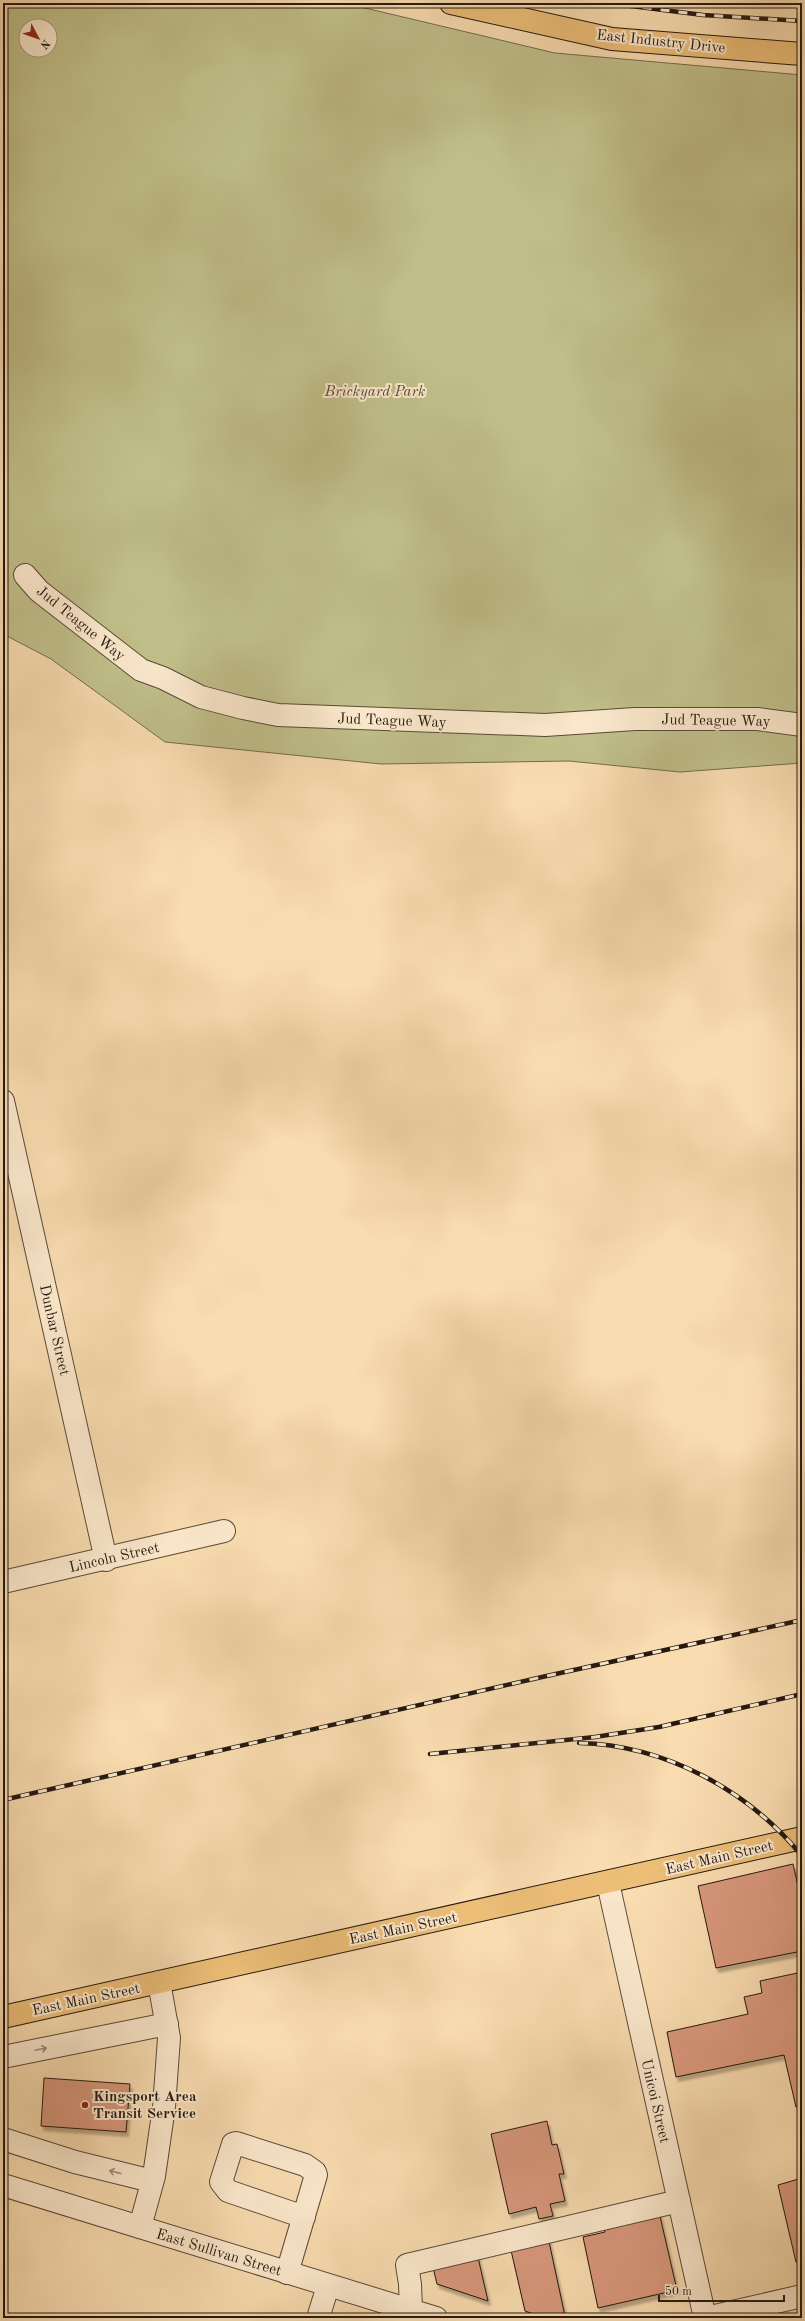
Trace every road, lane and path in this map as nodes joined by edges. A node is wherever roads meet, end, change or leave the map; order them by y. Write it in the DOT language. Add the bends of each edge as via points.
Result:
graph roads {
  1 [pos="451,3"];
  2 [pos="802,54"];
  3 [pos="25,575"];
  4 [pos="802,725"];
  5 [pos="3,1101"];
  6 [pos="224,1531"];
  7 [pos="106,1560"];
  8 [pos="3,1582"];
  9 [pos="802,1838"];
  10 [pos="608,1883"];
  11 [pos="159,1982"];
  12 [pos="3,2017"];
  13 [pos="167,2024"];
  14 [pos="3,2057"];
  15 [pos="3,2139"];
  16 [pos="152,2181"];
  17 [pos="3,2185"];
  18 [pos="679,2201"];
  19 [pos="304,2217"];
  20 [pos="140,2227"];
  21 [pos="287,2274"];
  22 [pos="328,2286"];
  23 [pos="802,2296"];
  24 [pos="411,2310"];
  25 [pos="318,2318"];
  26 [pos="436,2318"];
  27 [pos="706,2318"];
  1 -- 2 [label="main road, East Industry Drive" via="612,39"];
  3 -- 4 [label="street, Jud Teague Way" via="39,591 141,670 201,697 278,715 545,725 635,719 743,719"];
  5 -- 7 [label="street, Dunbar Street"];
  6 -- 7 [label="street, Lincoln Street"];
  7 -- 8 [label="street, Lincoln Street"];
  9 -- 10 [label="main road, East Main Street"];
  10 -- 11 [label="main road, East Main Street"];
  10 -- 18 [label="street, Unicoi Street"];
  11 -- 12 [label="main road, East Main Street"];
  11 -- 13 [label="street"];
  14 -- 13 [label="street, one-way"];
  13 -- 16 [label="street" via="169,2038 164,2107"];
  16 -- 15 [label="street, one-way" via="75,2162"];
  16 -- 20 [label="street"];
  17 -- 20 [label="street, East Sullivan Street"];
  18 -- 24 [label="street" via="407,2265"];
  18 -- 27 [label="street, Unicoi Street"];
  19 -- 21 [label="street"];
  20 -- 21 [label="street, East Sullivan Street"];
  21 -- 22 [label="street, East Sullivan Street"];
  22 -- 24 [label="street, East Sullivan Street"];
  22 -- 25 [label="street"];
  23 -- 27 [label="street"];
  24 -- 26 [label="street, East Sullivan Street"];
}
